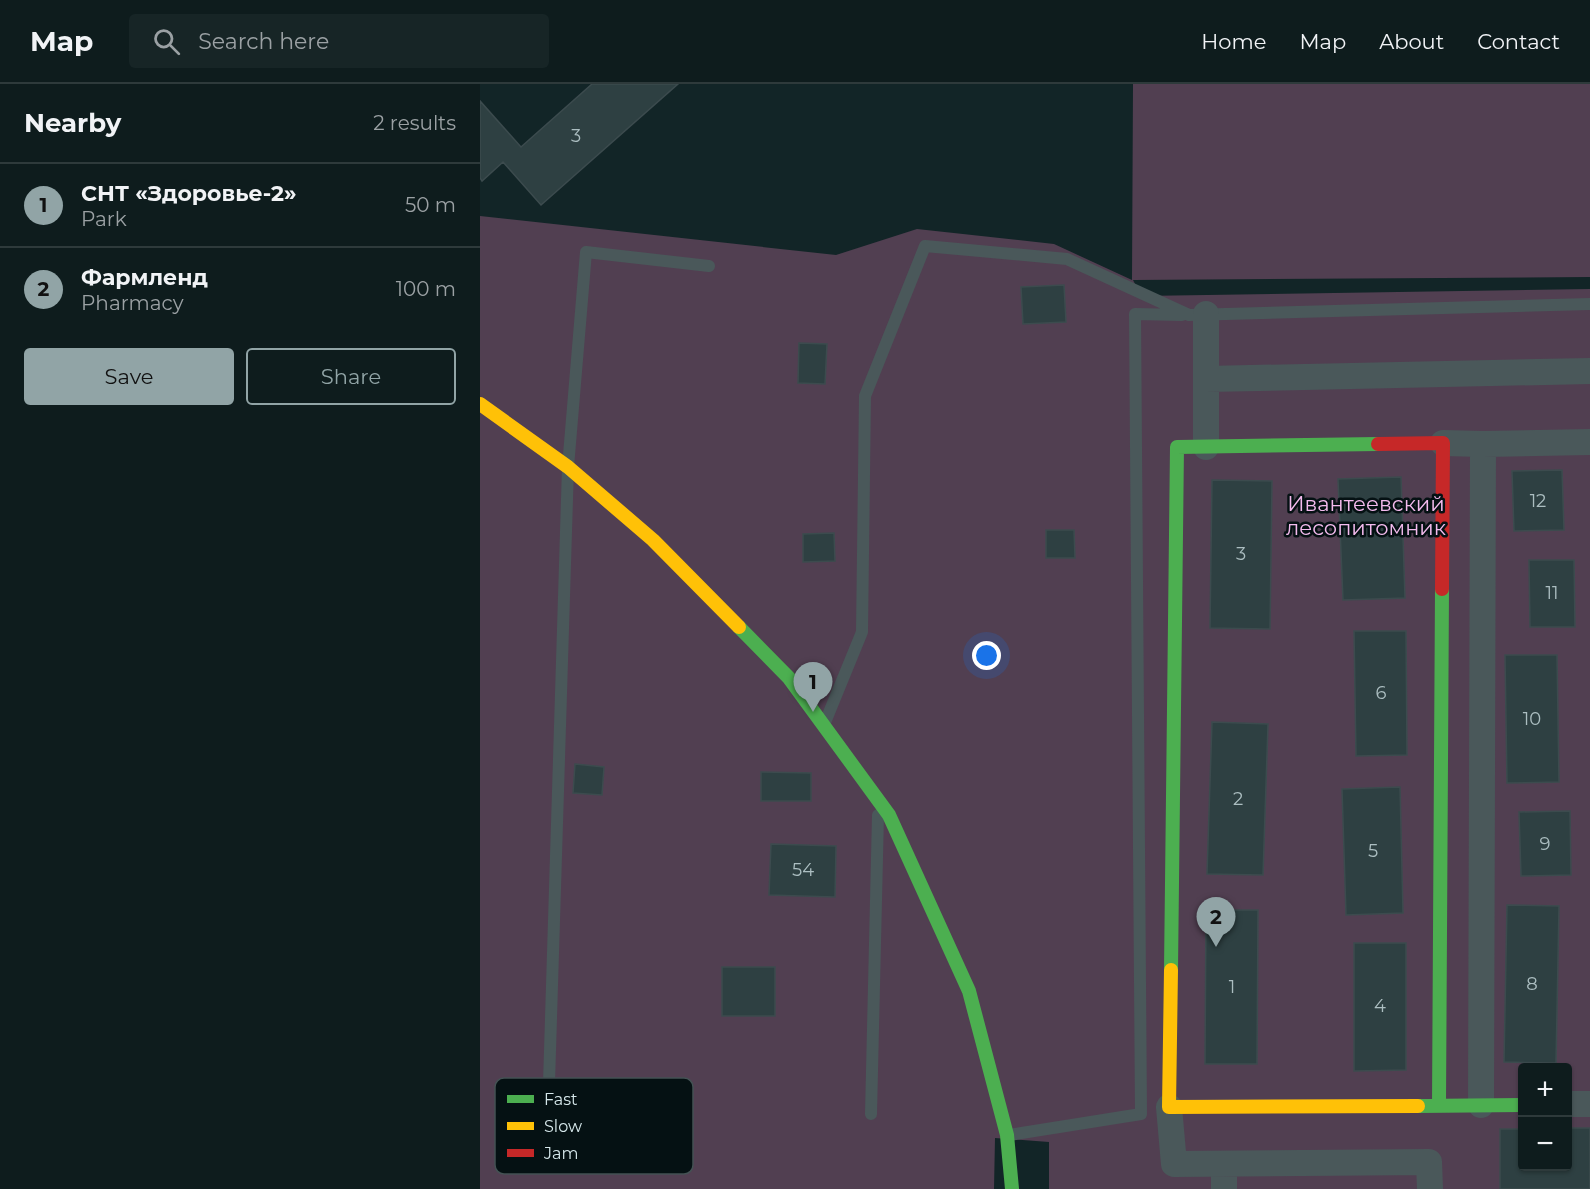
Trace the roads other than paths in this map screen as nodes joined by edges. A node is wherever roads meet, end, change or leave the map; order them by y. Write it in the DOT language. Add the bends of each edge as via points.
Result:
graph roads {
  1 [pos="709,266"];
  2 [pos="1590,304"];
  3 [pos="1197,314"];
  4 [pos="1590,371"];
  5 [pos="1206,379"];
  6 [pos="480,405"];
  7 [pos="1590,442"];
  8 [pos="1443,443"];
  9 [pos="1483,444"];
  10 [pos="1206,447"];
  11 [pos="568,468"];
  12 [pos="824,724"];
  13 [pos="879,799"];
  14 [pos="549,1078"];
  15 [pos="1572,1104"];
  16 [pos="1590,1104"];
  17 [pos="1439,1105"];
  18 [pos="1481,1105"];
  19 [pos="1518,1105"];
  20 [pos="1169,1107"];
  21 [pos="871,1114"];
  22 [pos="1007,1135"];
  23 [pos="1224,1164"];
  24 [pos="1012,1189"];
  25 [pos="1224,1189"];
  26 [pos="1430,1189"];
  1 -- 11 [label="lane" via="586,252"];
  2 -- 3 [label="lane"];
  3 -- 5 [label="street"];
  3 -- 12 [label="lane" via="1067,259 925,246 865,396 862,632"];
  3 -- 22 [label="lane" via="1135,314 1141,1114"];
  4 -- 5 [label="street"];
  5 -- 10 [label="street"];
  6 -- 11 [label="street"];
  7 -- 9 [label="street"];
  8 -- 9 [label="street"];
  8 -- 10 [label="street"];
  8 -- 17 [label="street"];
  9 -- 18 [label="street"];
  10 -- 20 [label="street" via="1178,447"];
  11 -- 12 [label="street" via="653,540 789,678"];
  11 -- 14 [label="lane"];
  12 -- 13 [label="street"];
  13 -- 21 [label="lane"];
  13 -- 22 [label="street" via="969,992"];
  15 -- 16 [label="street"];
  17 -- 18 [label="street"];
  17 -- 20 [label="street"];
  18 -- 19 [label="street"];
  20 -- 23 [label="street" via="1174,1164"];
  22 -- 24 [label="street"];
  23 -- 25 [label="street"];
  23 -- 26 [label="street" via="1429,1162"];
}
